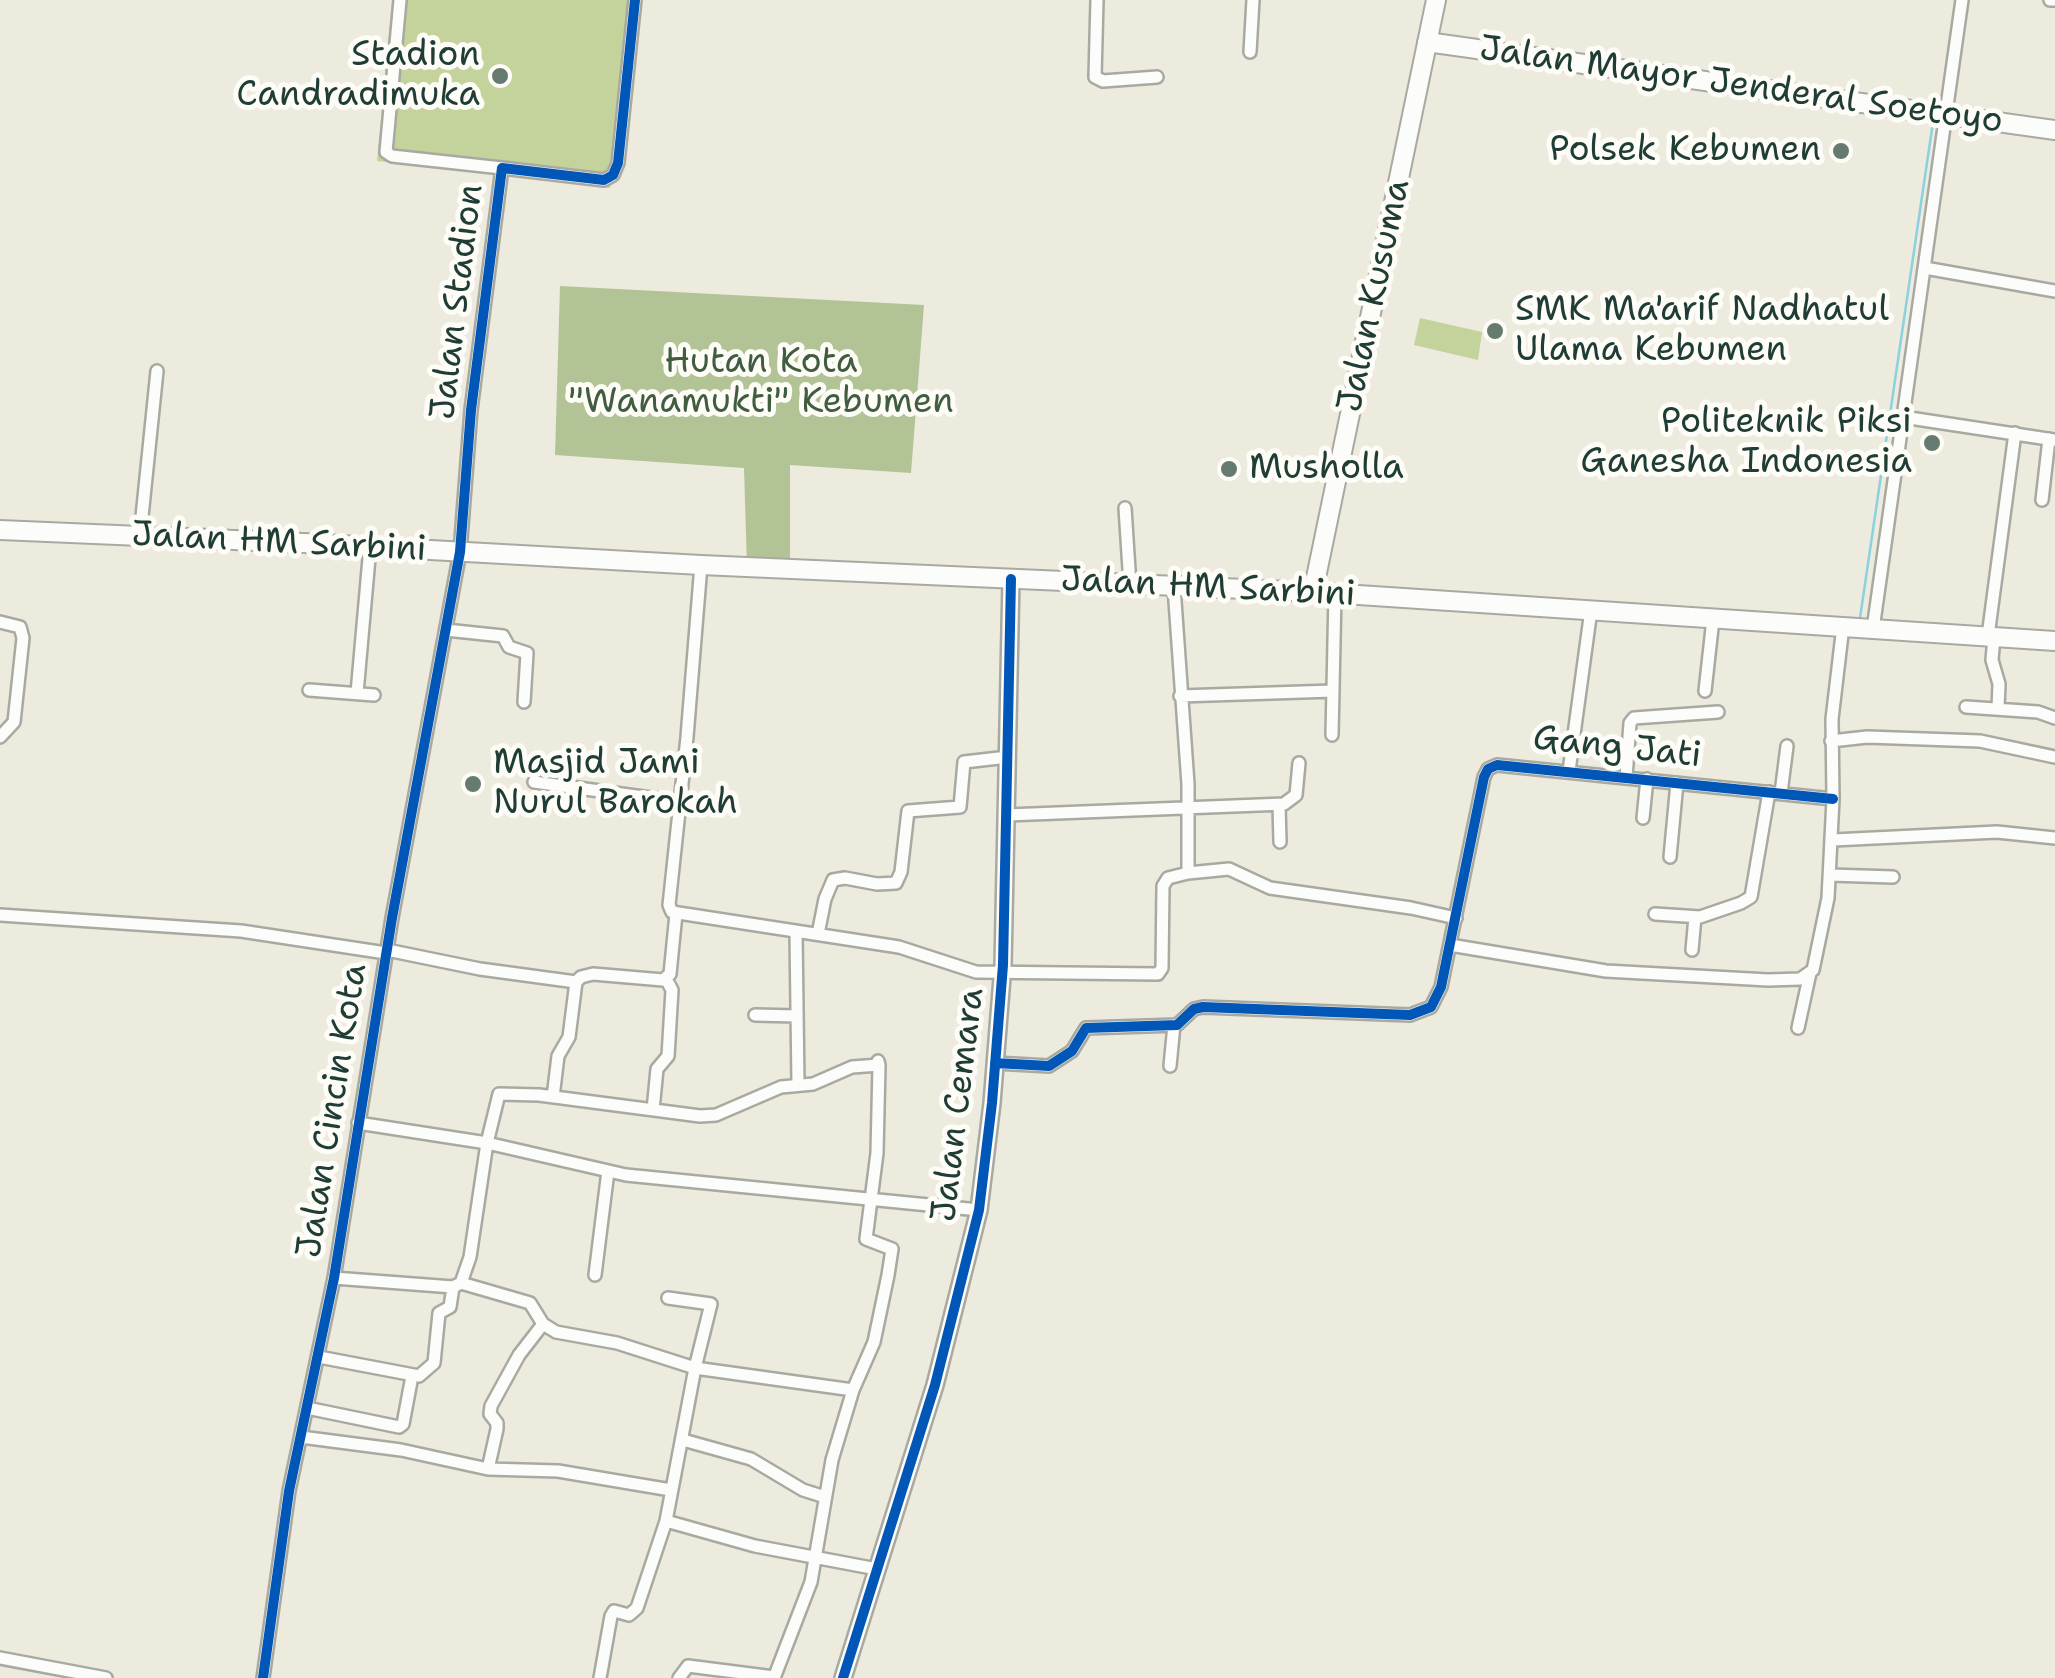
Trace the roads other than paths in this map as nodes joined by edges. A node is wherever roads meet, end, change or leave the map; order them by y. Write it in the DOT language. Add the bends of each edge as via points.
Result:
graph roads {
  1 [pos="400,0"];
  2 [pos="635,0"];
  3 [pos="1097,0"];
  4 [pos="1252,0"];
  5 [pos="1436,0"];
  6 [pos="1962,0"];
  7 [pos="1427,42"];
  8 [pos="1250,52"];
  9 [pos="1157,77"];
  10 [pos="1947,117"];
  11 [pos="2055,130"];
  12 [pos="502,168"];
  13 [pos="1925,268"];
  14 [pos="2055,291"];
  15 [pos="156,371"];
  16 [pos="1904,417"];
  17 [pos="2016,434"];
  18 [pos="2052,439"];
  19 [pos="2042,500"];
  20 [pos="1126,508"];
  21 [pos="0,530"];
  22 [pos="140,536"];
  23 [pos="370,547"];
  24 [pos="460,552"];
  25 [pos="701,566"];
  26 [pos="1011,579"];
  27 [pos="1130,584"];
  28 [pos="1174,586"];
  29 [pos="1314,592"];
  30 [pos="1335,594"];
  31 [pos="1591,610"];
  32 [pos="1713,619"];
  33 [pos="0,622"];
  34 [pos="1858,628"];
  35 [pos="446,630"];
  36 [pos="1992,638"];
  37 [pos="2055,642"];
  38 [pos="309,690"];
  39 [pos="1333,691"];
  40 [pos="1705,691"];
  41 [pos="357,692"];
  42 [pos="374,695"];
  43 [pos="1180,696"];
  44 [pos="524,702"];
  45 [pos="1966,707"];
  46 [pos="1998,708"];
  47 [pos="1718,712"];
  48 [pos="2055,718"];
  49 [pos="1332,735"];
  50 [pos="0,737"];
  51 [pos="1830,741"];
  52 [pos="1787,746"];
  53 [pos="1008,757"];
  54 [pos="2055,758"];
  55 [pos="1299,763"];
  56 [pos="1569,771"];
  57 [pos="1626,776"];
  58 [pos="1647,779"];
  59 [pos="534,782"];
  60 [pos="1677,783"];
  61 [pos="1775,792"];
  62 [pos="1833,799"];
  63 [pos="680,802"];
  64 [pos="1279,805"];
  65 [pos="1189,807"];
  66 [pos="1007,815"];
  67 [pos="1644,818"];
  68 [pos="2055,838"];
  69 [pos="1832,840"];
  70 [pos="1280,842"];
  71 [pos="1670,858"];
  72 [pos="1188,873"];
  73 [pos="1830,876"];
  74 [pos="1893,876"];
  75 [pos="676,914"];
  76 [pos="1655,914"];
  77 [pos="0,915"];
  78 [pos="1456,918"];
  79 [pos="1695,918"];
  80 [pos="796,932"];
  81 [pos="818,934"];
  82 [pos="1450,945"];
  83 [pos="1692,950"];
  84 [pos="386,952"];
  85 [pos="1810,972"];
  86 [pos="1002,974"];
  87 [pos="666,978"];
  88 [pos="576,982"];
  89 [pos="755,1015"];
  90 [pos="797,1016"];
  91 [pos="1174,1025"];
  92 [pos="1798,1028"];
  93 [pos="996,1063"];
  94 [pos="1170,1066"];
  95 [pos="798,1085"];
  96 [pos="553,1097"];
  97 [pos="654,1110"];
  98 [pos="358,1123"];
  99 [pos="487,1143"];
  100 [pos="608,1171"];
  101 [pos="871,1200"];
  102 [pos="980,1210"];
  103 [pos="595,1275"];
  104 [pos="334,1278"];
  105 [pos="457,1285"];
  106 [pos="668,1298"];
  107 [pos="543,1324"];
  108 [pos="318,1357"];
  109 [pos="694,1368"];
  110 [pos="412,1376"];
  111 [pos="854,1390"];
  112 [pos="307,1408"];
  113 [pos="301,1437"];
  114 [pos="682,1440"];
  115 [pos="488,1469"];
  116 [pos="671,1490"];
  117 [pos="825,1497"];
  118 [pos="666,1520"];
  119 [pos="814,1559"];
  120 [pos="876,1570"];
  121 [pos="0,1658"];
  122 [pos="774,1677"];
  123 [pos="106,1678"];
  124 [pos="263,1678"];
  125 [pos="600,1678"];
  126 [pos="678,1678"];
  127 [pos="843,1678"];
  1 -- 12 [label="street, Jalan Stadion" via="386,152"];
  2 -- 12 [label="street, Jalan Stadion" via="613,175 604,180"];
  3 -- 9 [label="street" via="1095,77"];
  4 -- 8 [label="street"];
  5 -- 7 [label="main road, Jalan Kusuma"];
  6 -- 10 [label="street"];
  7 -- 10 [label="main road, Jalan Mayor Jenderal Soetoyo"];
  7 -- 29 [label="main road, Jalan Kusuma"];
  10 -- 11 [label="main road, Jalan Mayor Jenderal Soetoyo"];
  10 -- 13 [label="street"];
  12 -- 24 [label="street, Jalan Stadion"];
  13 -- 14 [label="street"];
  13 -- 16 [label="street"];
  15 -- 22 [label="street"];
  16 -- 17 [label="street"];
  16 -- 34 [label="street"];
  17 -- 18 [label="street"];
  17 -- 36 [label="street"];
  18 -- 19 [label="street"];
  20 -- 27 [label="street"];
  21 -- 22 [label="main road, Jalan HM Sarbini"];
  22 -- 23 [label="main road, Jalan HM Sarbini"];
  23 -- 24 [label="main road, Jalan HM Sarbini"];
  23 -- 41 [label="street"];
  24 -- 25 [label="main road, Jalan HM Sarbini"];
  24 -- 35 [label="street, Jalan Cincin Kota"];
  25 -- 26 [label="main road, Jalan HM Sarbini"];
  25 -- 63 [label="street"];
  26 -- 27 [label="main road, Jalan HM Sarbini"];
  26 -- 53 [label="street, Jalan Cemara"];
  27 -- 28 [label="main road, Jalan HM Sarbini"];
  28 -- 29 [label="main road, Jalan HM Sarbini"];
  28 -- 43 [label="street"];
  29 -- 30 [label="main road, Jalan HM Sarbini"];
  30 -- 31 [label="main road, Jalan HM Sarbini"];
  30 -- 39 [label="street"];
  31 -- 32 [label="main road, Jalan HM Sarbini"];
  31 -- 56 [label="street"];
  32 -- 34 [label="main road, Jalan HM Sarbini"];
  32 -- 40 [label="street"];
  33 -- 50 [label="street" via="20,626 23,638 14,722"];
  34 -- 36 [label="main road, Jalan HM Sarbini"];
  34 -- 51 [label="street"];
  35 -- 44 [label="street" via="503,636 509,648 527,652"];
  35 -- 84 [label="street, Jalan Cincin Kota"];
  36 -- 37 [label="main road, Jalan HM Sarbini"];
  36 -- 46 [label="street"];
  38 -- 41 [label="street"];
  39 -- 43 [label="street"];
  39 -- 49 [label="street"];
  41 -- 42 [label="street"];
  43 -- 65 [label="street"];
  45 -- 46 [label="street"];
  46 -- 48 [label="street"];
  47 -- 57 [label="street" via="1634,718"];
  51 -- 54 [label="street" via="1980,741"];
  51 -- 62 [label="street"];
  52 -- 61 [label="street"];
  53 -- 66 [label="street, Jalan Cemara"];
  53 -- 81 [label="street" via="964,762 960,807 908,811 896,883 833,880"];
  55 -- 64 [label="street" via="1296,797"];
  56 -- 57 [label="street, Gang Jati"];
  56 -- 78 [label="street, Gang Jati" via="1506,764 1488,770"];
  57 -- 58 [label="street, Gang Jati"];
  58 -- 60 [label="street, Gang Jati"];
  58 -- 67 [label="street"];
  59 -- 63 [label="street"];
  60 -- 61 [label="street, Gang Jati"];
  60 -- 71 [label="street"];
  61 -- 62 [label="street, Gang Jati"];
  61 -- 79 [label="street" via="1752,897"];
  62 -- 69 [label="street"];
  63 -- 75 [label="street" via="669,904"];
  64 -- 65 [label="street"];
  64 -- 70 [label="street"];
  65 -- 66 [label="street"];
  65 -- 72 [label="street"];
  66 -- 86 [label="street, Jalan Cemara"];
  68 -- 69 [label="street" via="1996,832"];
  69 -- 73 [label="street"];
  72 -- 78 [label="street" via="1229,869 1270,888"];
  72 -- 86 [label="street" via="1163,886 1160,973"];
  73 -- 74 [label="street"];
  73 -- 85 [label="street"];
  75 -- 80 [label="street"];
  75 -- 87 [label="street"];
  76 -- 79 [label="street"];
  77 -- 84 [label="street" via="242,931"];
  78 -- 82 [label="street"];
  79 -- 83 [label="street"];
  80 -- 81 [label="street"];
  80 -- 90 [label="street"];
  81 -- 86 [label="street"];
  82 -- 85 [label="street" via="1606,971 1768,980 1800,979"];
  82 -- 91 [label="street" via="1436,1001 1410,1014 1203,1007"];
  84 -- 88 [label="street"];
  84 -- 98 [label="street, Jalan Cincin Kota"];
  85 -- 92 [label="street"];
  86 -- 93 [label="street, Jalan Cemara"];
  87 -- 88 [label="street" via="593,974"];
  87 -- 97 [label="street" via="672,990 668,1056 656,1069"];
  88 -- 96 [label="street"];
  89 -- 90 [label="street"];
  90 -- 95 [label="street"];
  91 -- 93 [label="street" via="1092,1027 1056,1064"];
  91 -- 94 [label="street"];
  93 -- 102 [label="street, Jalan Cemara"];
  95 -- 97 [label="street" via="716,1114"];
  95 -- 101 [label="street" via="878,1061"];
  96 -- 97 [label="street"];
  96 -- 99 [label="street" via="499,1094"];
  98 -- 99 [label="street"];
  98 -- 104 [label="street, Jalan Cincin Kota"];
  99 -- 100 [label="street"];
  99 -- 105 [label="street" via="470,1257"];
  100 -- 101 [label="street"];
  100 -- 103 [label="street"];
  101 -- 102 [label="street"];
  101 -- 111 [label="street" via="866,1239 892,1249 874,1342"];
  102 -- 120 [label="street, Jalan Cemara"];
  104 -- 105 [label="street"];
  104 -- 108 [label="street, Jalan Cincin Kota"];
  105 -- 107 [label="street" via="530,1302"];
  105 -- 110 [label="street" via="450,1307 438,1313 434,1362"];
  106 -- 109 [label="street" via="711,1304"];
  107 -- 109 [label="street"];
  107 -- 115 [label="street" via="491,1406 497,1430"];
  108 -- 110 [label="street"];
  108 -- 112 [label="street, Jalan Cincin Kota"];
  109 -- 111 [label="street"];
  109 -- 114 [label="street"];
  110 -- 112 [label="street" via="399,1427"];
  111 -- 117 [label="street"];
  112 -- 113 [label="street, Jalan Cincin Kota"];
  113 -- 115 [label="street"];
  113 -- 124 [label="street, Jalan Cincin Kota"];
  114 -- 116 [label="street"];
  114 -- 117 [label="street" via="750,1460"];
  115 -- 116 [label="street" via="558,1471"];
  116 -- 118 [label="street"];
  117 -- 119 [label="street"];
  118 -- 119 [label="street"];
  118 -- 125 [label="street" via="637,1608 610,1616"];
  119 -- 120 [label="street"];
  119 -- 122 [label="street" via="803,1609"];
  120 -- 127 [label="street, Jalan Cemara"];
  121 -- 123 [label="street"];
  122 -- 126 [label="street" via="688,1666"];
}
